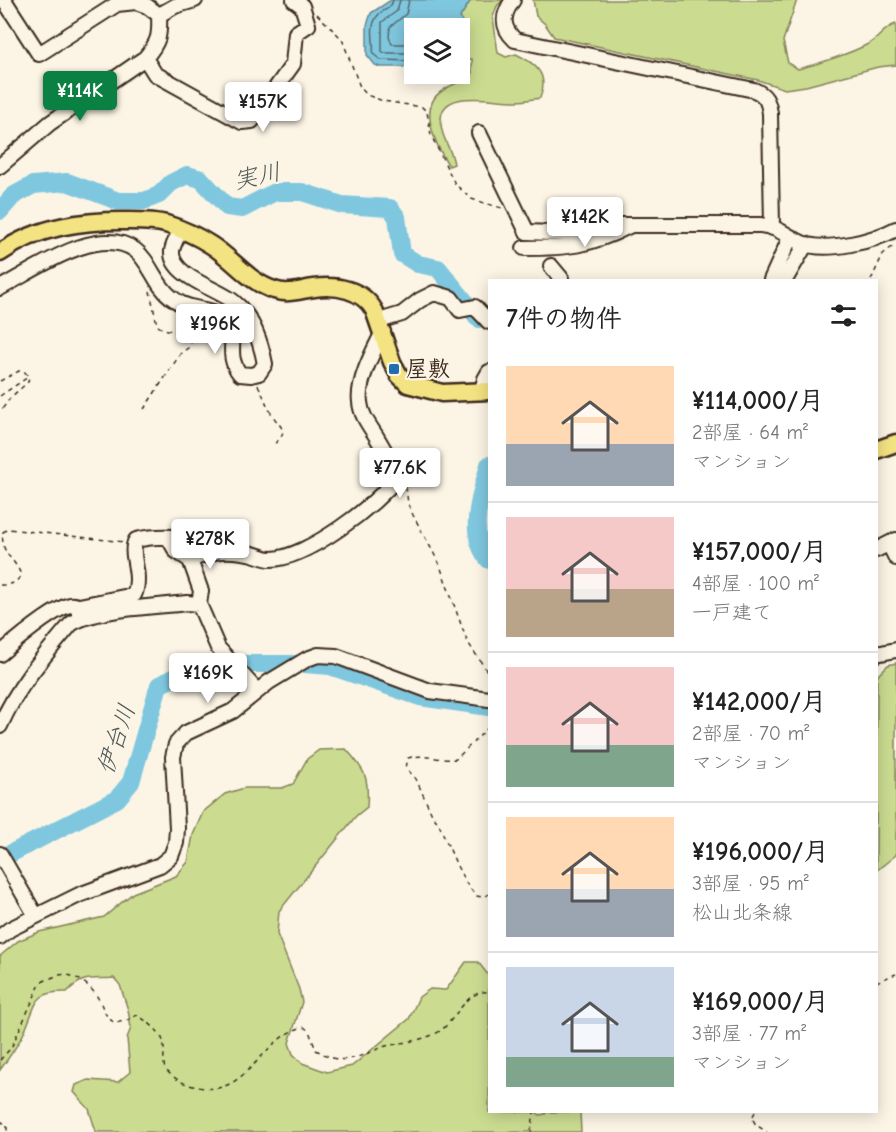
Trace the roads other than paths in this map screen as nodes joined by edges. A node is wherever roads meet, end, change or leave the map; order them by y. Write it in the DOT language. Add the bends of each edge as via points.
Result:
graph roads {
  1 [pos="4,0"];
  2 [pos="195,0"];
  3 [pos="513,0"];
  4 [pos="106,3"];
  5 [pos="298,3"];
  6 [pos="159,15"];
  7 [pos="145,58"];
  8 [pos="479,133"];
  9 [pos="0,166"];
  10 [pos="630,225"];
  11 [pos="772,226"];
  12 [pos="181,229"];
  13 [pos="896,229"];
  14 [pos="790,238"];
  15 [pos="806,244"];
  16 [pos="2,248"];
  17 [pos="524,248"];
  18 [pos="551,266"];
  19 [pos="561,279"];
  20 [pos="771,279"];
  21 [pos="786,279"];
  22 [pos="0,288"];
  23 [pos="488,321"];
  24 [pos="381,326"];
  25 [pos="488,373"];
  26 [pos="486,391"];
  27 [pos="896,443"];
  28 [pos="878,449"];
  29 [pos="168,537"];
  30 [pos="887,545"];
  31 [pos="249,553"];
  32 [pos="896,558"];
  33 [pos="190,560"];
  34 [pos="199,604"];
  35 [pos="79,612"];
  36 [pos="896,650"];
  37 [pos="0,654"];
  38 [pos="878,654"];
  39 [pos="257,692"];
  40 [pos="488,699"];
  41 [pos="0,726"];
  42 [pos="0,854"];
  43 [pos="36,916"];
  44 [pos="0,937"];
  1 -- 4 [label="street" via="39,54"];
  2 -- 6 [label="street"];
  3 -- 11 [label="street" via="504,24 515,40 763,94 770,113"];
  4 -- 6 [label="street" via="136,2"];
  5 -- 7 [label="street" via="308,25 296,33 293,64 252,121 242,122 155,74"];
  6 -- 7 [label="street" via="160,33"];
  7 -- 9 [label="street" via="50,123"];
  8 -- 10 [label="street" via="527,232 578,234 608,225"];
  10 -- 11 [label="street"];
  10 -- 17 [label="street" via="564,248"];
  11 -- 14 [label="street"];
  12 -- 16 [label="main road" via="153,222 97,220 43,232"];
  12 -- 22 [label="street" via="172,251 174,261 189,277 215,289 245,313 262,351 265,364 259,373 240,374 233,365 230,325 223,316 183,305 168,294 135,250 118,243 84,246"];
  12 -- 24 [label="main road" via="215,247 271,289 284,293 312,288 345,289 359,294 370,302"];
  13 -- 15 [label="street" via="838,247"];
  14 -- 15 [label="street"];
  14 -- 20 [label="street"];
  15 -- 21 [label="street"];
  18 -- 19 [label="street"];
  23 -- 24 [label="street" via="475,308 460,310 451,298 434,293"];
  24 -- 26 [label="main road" via="395,368 408,384 442,393"];
  24 -- 31 [label="street" via="361,383 359,401 364,416 390,456 397,477 378,498 311,546 270,559"];
  25 -- 26 [label="street" via="484,379"];
  27 -- 28 [label="main road"];
  29 -- 31 [label="street" via="232,546"];
  29 -- 33 [label="street" via="176,551"];
  29 -- 35 [label="street" via="151,536 133,543 138,573 134,595"];
  30 -- 32 [label="street"];
  31 -- 33 [label="street" via="213,551"];
  33 -- 34 [label="street" via="201,591"];
  34 -- 35 [label="street"];
  34 -- 39 [label="street" via="218,648"];
  35 -- 37 [label="street" via="72,604 57,611"];
  35 -- 41 [label="street" via="32,670 9,704"];
  36 -- 38 [label="street"];
  39 -- 40 [label="street" via="307,659 327,654 430,691"];
  39 -- 43 [label="street" via="233,711 186,733 176,744 173,757 177,828 171,856 152,869 79,895"];
  42 -- 43 [label="street"];
  43 -- 44 [label="street"];
}
